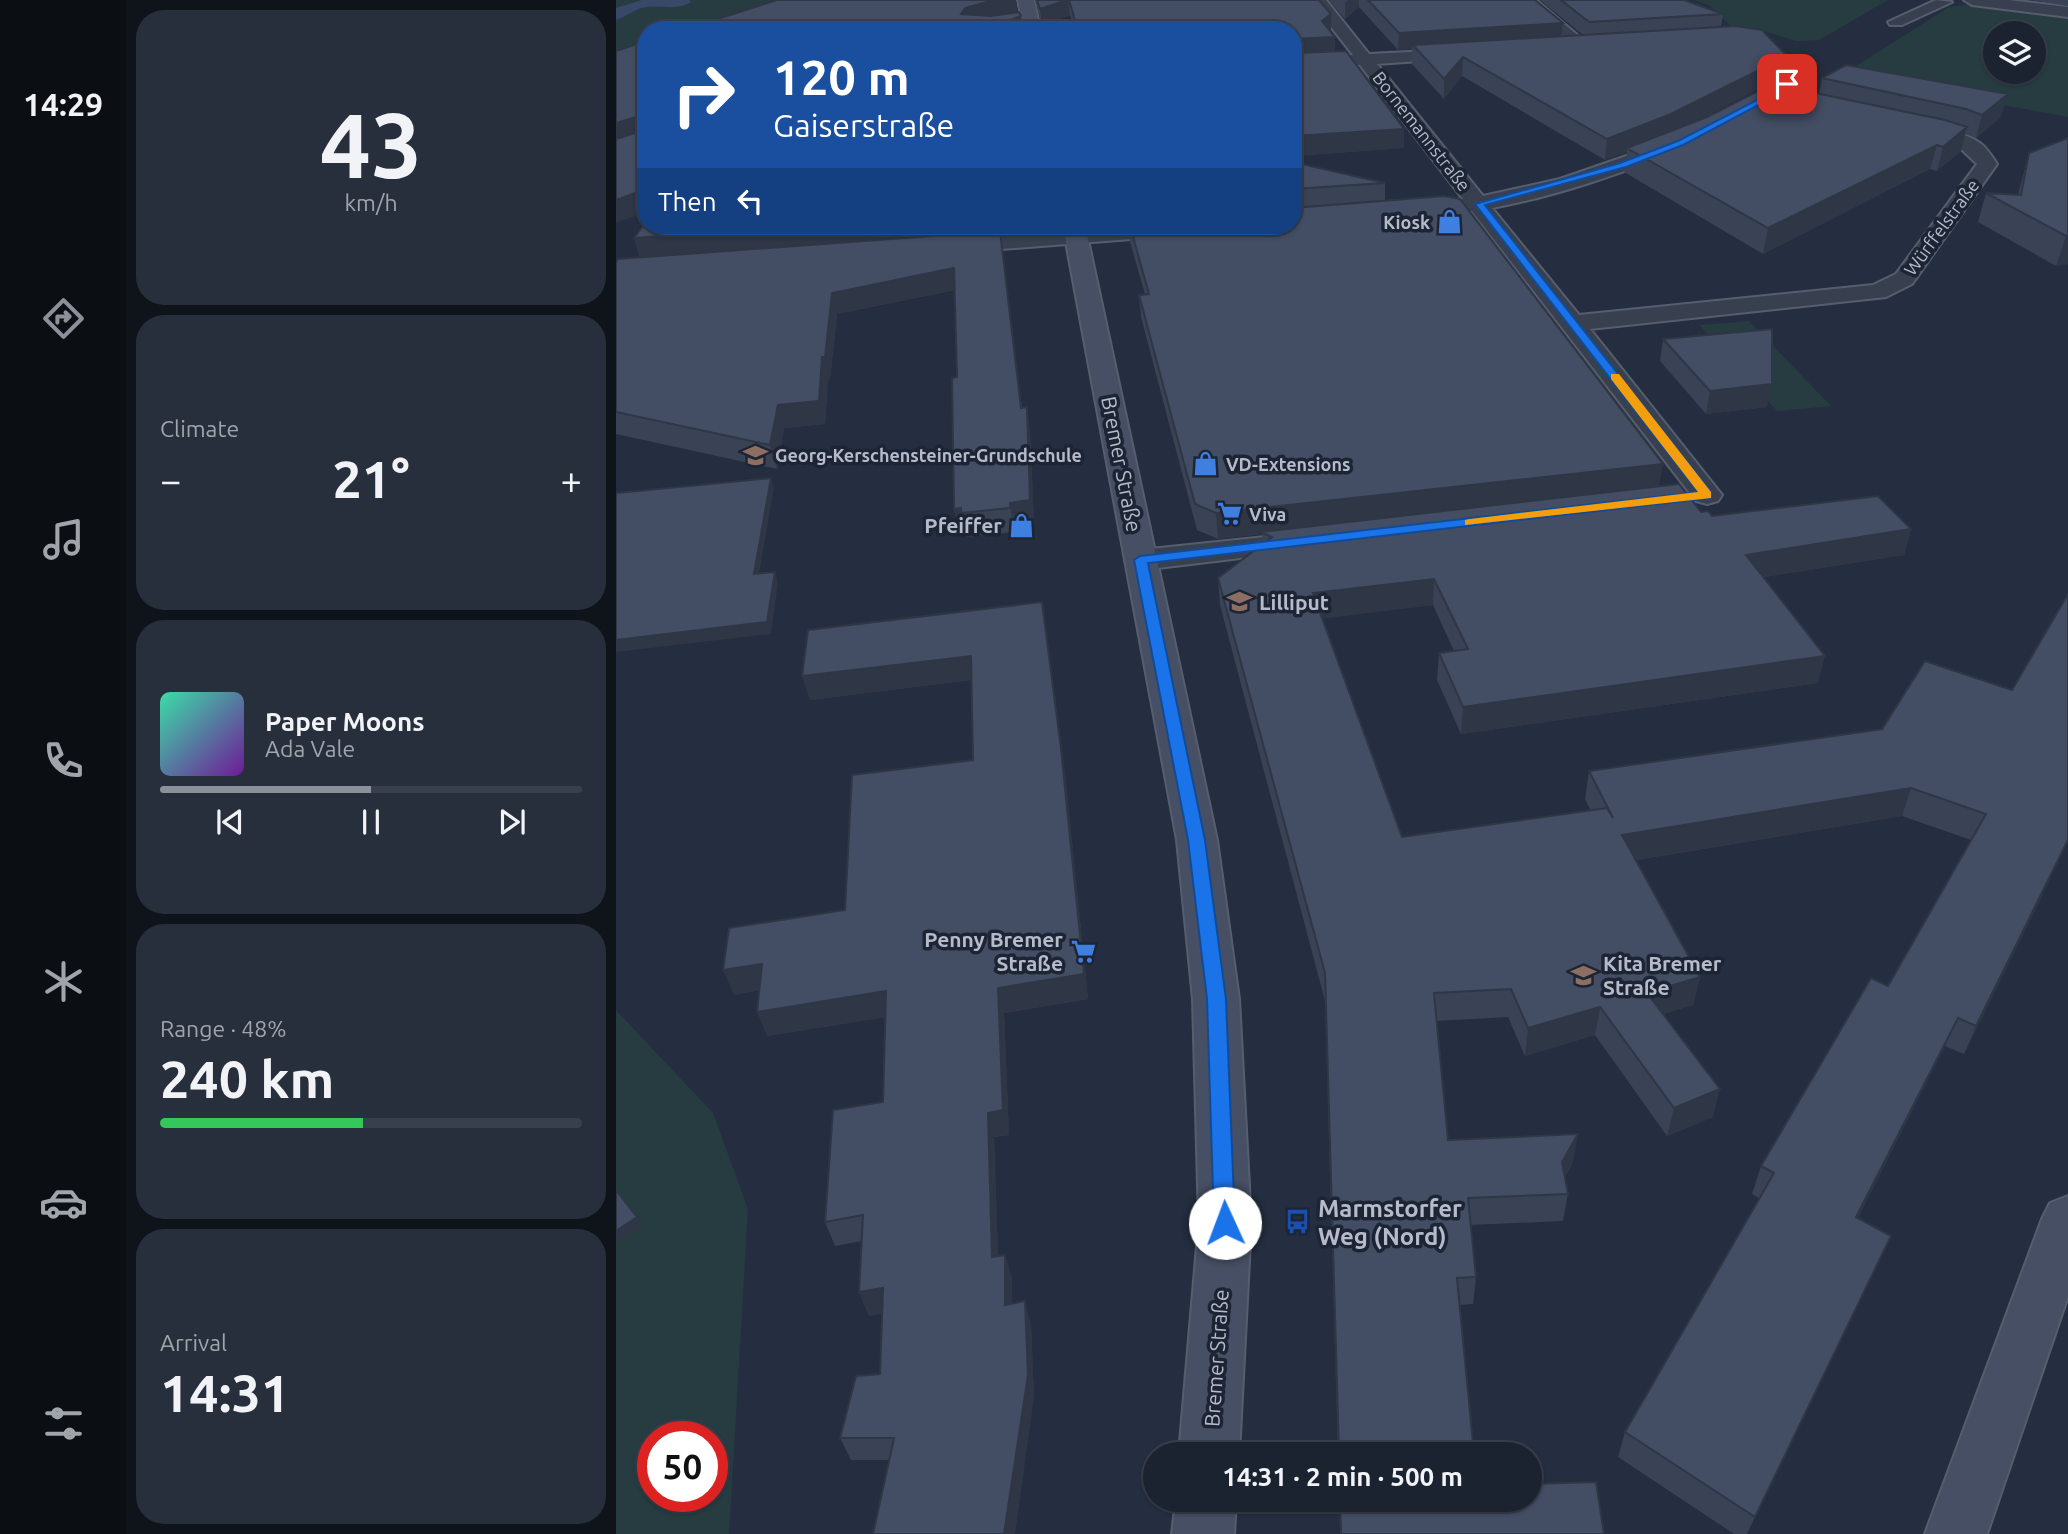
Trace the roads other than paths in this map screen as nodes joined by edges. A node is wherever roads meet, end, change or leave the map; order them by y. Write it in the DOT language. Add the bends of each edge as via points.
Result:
graph roads {
  1 [pos="1026,0"];
  2 [pos="1318,0"];
  3 [pos="1527,0"];
  4 [pos="1972,0"];
  5 [pos="1941,1"];
  6 [pos="2068,12"];
  7 [pos="1027,21"];
  8 [pos="1896,22"];
  9 [pos="1556,47"];
  10 [pos="1483,52"];
  11 [pos="1366,59"];
  12 [pos="1302,63"];
  13 [pos="1806,71"];
  14 [pos="1767,97"];
  15 [pos="1792,103"];
  16 [pos="1721,122"];
  17 [pos="1894,125"];
  18 [pos="1691,138"];
  19 [pos="1480,204"];
  20 [pos="1438,207"];
  21 [pos="1038,235"];
  22 [pos="1076,235"];
  23 [pos="928,247"];
  24 [pos="1574,323"];
  25 [pos="1668,500"];
  26 [pos="1342,537"];
  27 [pos="1140,560"];
  28 [pos="2068,1219"];
  29 [pos="1210,1442"];
  30 [pos="1205,1512"];
  31 [pos="1203,1534"];
  32 [pos="1956,1534"];
  1 -- 7 [label="main road"];
  2 -- 11 [label="street, Bornemannstraße"];
  3 -- 9 [label="street" via="1587,45"];
  4 -- 5 [label="street" via="1963,4"];
  4 -- 6 [label="street"];
  5 -- 8 [label="street"];
  10 -- 11 [label="street"];
  11 -- 12 [label="street"];
  11 -- 19 [label="street, Bornemannstraße"];
  13 -- 14 [label="street"];
  14 -- 15 [label="street"];
  14 -- 16 [label="street"];
  17 -- 24 [label="street, Würffelstraße" via="1972,145 1982,152 1987,164 1904,279 1878,292"];
  18 -- 19 [label="street" via="1623,165"];
  19 -- 20 [label="street"];
  19 -- 24 [label="street, Bornemannstraße"];
  21 -- 23 [label="street"];
  22 -- 27 [label="main road, Bremer Straße"];
  24 -- 25 [label="street, Bornemannstraße" via="1707,495"];
  26 -- 27 [label="street"];
  27 -- 29 [label="main road, Bremer Straße" via="1197,840 1216,999 1225,1223"];
  28 -- 32 [label="main road"];
  30 -- 31 [label="main road"];
}
